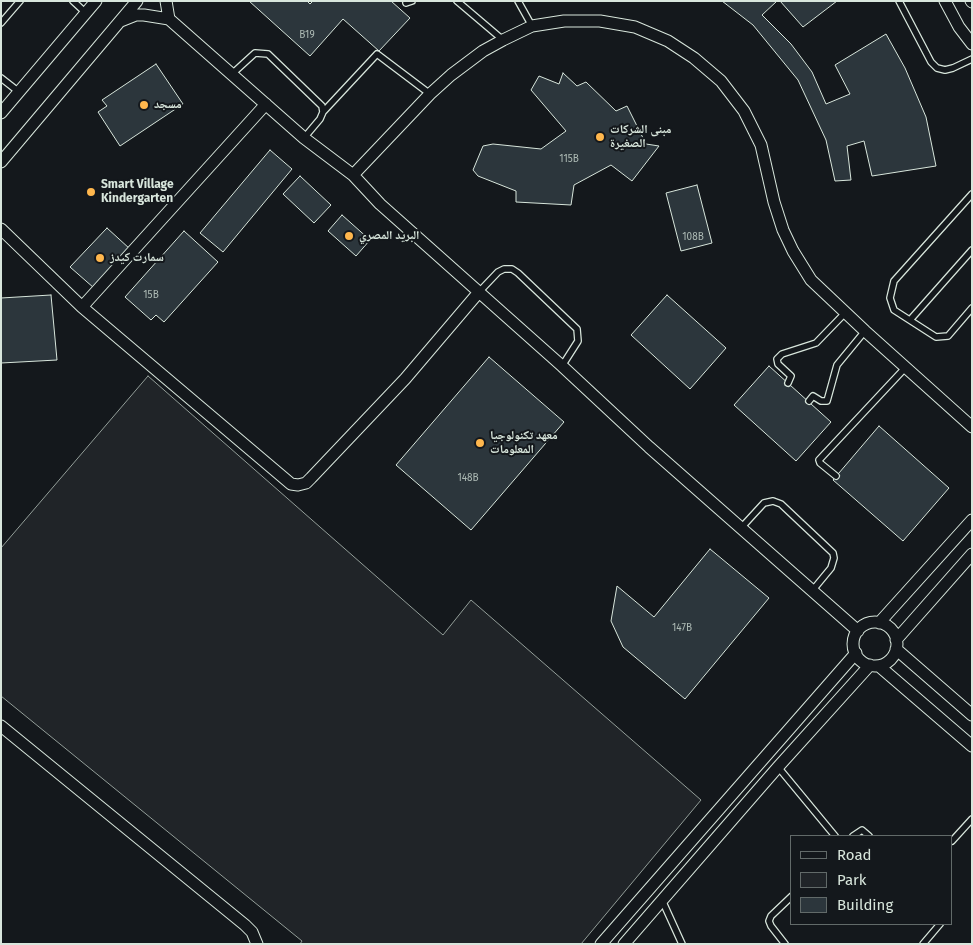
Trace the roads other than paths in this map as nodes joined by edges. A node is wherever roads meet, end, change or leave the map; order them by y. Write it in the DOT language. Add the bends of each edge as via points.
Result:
graph roads {
  1 [pos="20,1"];
  2 [pos="73,1"];
  3 [pos="96,1"];
  4 [pos="137,1"];
  5 [pos="166,1"];
  6 [pos="457,1"];
  7 [pos="518,1"];
  8 [pos="899,1"];
  9 [pos="945,1"];
  10 [pos="86,13"];
  11 [pos="170,19"];
  12 [pos="121,21"];
  13 [pos="1,23"];
  14 [pos="532,26"];
  15 [pos="503,40"];
  16 [pos="972,44"];
  17 [pos="972,58"];
  18 [pos="232,74"];
  19 [pos="1,78"];
  20 [pos="19,92"];
  21 [pos="430,94"];
  22 [pos="266,104"];
  23 [pos="323,112"];
  24 [pos="1,114"];
  25 [pos="304,138"];
  26 [pos="1,162"];
  27 [pos="353,175"];
  28 [pos="972,194"];
  29 [pos="1,229"];
  30 [pos="972,250"];
  31 [pos="478,292"];
  32 [pos="82,307"];
  33 [pos="972,308"];
  34 [pos="846,312"];
  35 [pos="910,320"];
  36 [pos="865,331"];
  37 [pos="562,366"];
  38 [pos="906,367"];
  39 [pos="788,383"];
  40 [pos="808,402"];
  41 [pos="972,427"];
  42 [pos="836,476"];
  43 [pos="972,520"];
  44 [pos="741,528"];
  45 [pos="972,554"];
  46 [pos="812,591"];
  47 [pos="879,623"];
  48 [pos="858,631"];
  49 [pos="896,645"];
  50 [pos="856,653"];
  51 [pos="874,666"];
  52 [pos="970,710"];
  53 [pos="1,726"];
  54 [pos="972,746"];
  55 [pos="778,767"];
  56 [pos="972,819"];
  57 [pos="834,835"];
  58 [pos="854,835"];
  59 [pos="868,835"];
  60 [pos="953,840"];
  61 [pos="790,898"];
  62 [pos="662,900"];
  63 [pos="939,925"];
  64 [pos="257,944"];
  65 [pos="601,944"];
  66 [pos="624,944"];
  67 [pos="684,944"];
  68 [pos="689,944"];
  69 [pos="785,944"];
  70 [pos="923,944"];
  1 -- 13 [label="lane"];
  2 -- 10 [label="lane"];
  3 -- 10 [label="street"];
  4 -- 12 [label="street"];
  5 -- 11 [label="street"];
  6 -- 15 [label="lane"];
  7 -- 14 [label="lane"];
  8 -- 17 [label="lane" via="937,68 945,70"];
  9 -- 16 [label="street"];
  10 -- 20 [label="street"];
  11 -- 12 [label="street" via="136,15"];
  11 -- 18 [label="street"];
  12 -- 26 [label="street"];
  14 -- 15 [label="street"];
  14 -- 34 [label="street" via="564,21 600,21 635,27 668,41 721,81 744,111 761,145 782,230 793,251 811,280"];
  15 -- 21 [label="street" via="451,75"];
  18 -- 22 [label="street"];
  18 -- 23 [label="lane" via="255,52 268,54 319,102"];
  19 -- 20 [label="lane"];
  20 -- 24 [label="street"];
  21 -- 23 [label="lane" via="377,54"];
  21 -- 27 [label="street"];
  22 -- 25 [label="street"];
  22 -- 32 [label="street"];
  23 -- 25 [label="lane"];
  25 -- 27 [label="street"];
  27 -- 31 [label="street" via="380,204"];
  28 -- 35 [label="lane" via="894,281 890,298 894,310"];
  29 -- 32 [label="street"];
  30 -- 35 [label="lane"];
  31 -- 32 [label="street" via="405,379 306,483 298,485 285,481"];
  31 -- 37 [label="street"];
  31 -- 37 [label="lane" via="504,269 518,272 577,329 578,342"];
  33 -- 35 [label="lane" via="948,336 936,337"];
  34 -- 36 [label="street"];
  34 -- 39 [label="lane" via="816,343 782,354 777,359 791,376"];
  36 -- 38 [label="street"];
  36 -- 40 [label="lane" via="837,365 827,401 813,396"];
  37 -- 44 [label="street"];
  38 -- 41 [label="street"];
  38 -- 42 [label="lane" via="819,460"];
  43 -- 47 [label="street"];
  44 -- 46 [label="street"];
  44 -- 46 [label="lane" via="764,503 773,500 781,504 833,553 831,568"];
  45 -- 49 [label="street"];
  46 -- 48 [label="street"];
  47 -- 48 [label="street" via="867,624"];
  47 -- 49 [label="street" via="890,629"];
  48 -- 50 [label="street" via="854,642"];
  49 -- 51 [label="street" via="890,660"];
  49 -- 52 [label="street"];
  50 -- 51 [label="street" via="859,659"];
  50 -- 65 [label="street"];
  51 -- 54 [label="street"];
  51 -- 55 [label="street"];
  53 -- 64 [label="street" via="244,924"];
  55 -- 57 [label="lane"];
  55 -- 62 [label="street"];
  56 -- 60 [label="lane"];
  58 -- 59 [label="lane" via="862,830"];
  61 -- 69 [label="lane" via="769,921"];
  62 -- 66 [label="street"];
  62 -- 67 [label="lane"];
  63 -- 70 [label="lane"];
  67 -- 68 [label="lane"];
}
